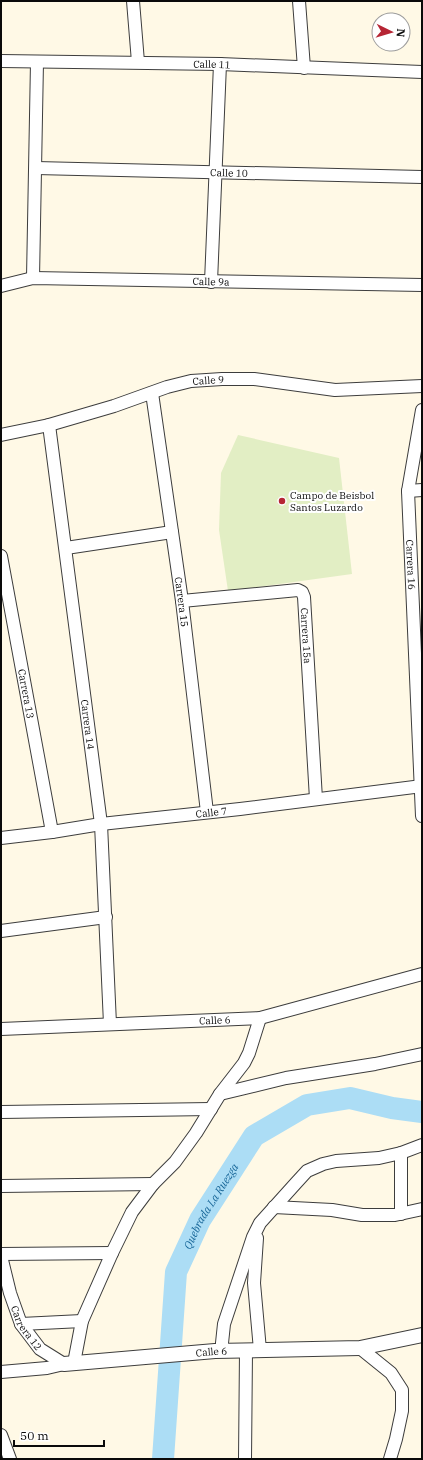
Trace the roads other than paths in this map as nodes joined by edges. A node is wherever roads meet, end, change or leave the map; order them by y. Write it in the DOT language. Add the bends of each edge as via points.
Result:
graph roads {
  1 [pos="134,1"];
  2 [pos="299,1"];
  3 [pos="1,61"];
  4 [pos="36,62"];
  5 [pos="138,62"];
  6 [pos="220,64"];
  7 [pos="304,68"];
  8 [pos="422,72"];
  9 [pos="36,168"];
  10 [pos="215,172"];
  11 [pos="422,177"];
  12 [pos="33,278"];
  13 [pos="211,282"];
  14 [pos="422,285"];
  15 [pos="1,286"];
  16 [pos="422,386"];
  17 [pos="152,393"];
  18 [pos="422,410"];
  19 [pos="48,425"];
  20 [pos="1,435"];
  21 [pos="422,490"];
  22 [pos="408,491"];
  23 [pos="172,532"];
  24 [pos="66,548"];
  25 [pos="1,556"];
  26 [pos="182,600"];
  27 [pos="421,786"];
  28 [pos="316,799"];
  29 [pos="207,812"];
  30 [pos="422,816"];
  31 [pos="101,824"];
  32 [pos="52,832"];
  33 [pos="1,838"];
  34 [pos="106,917"];
  35 [pos="1,931"];
  36 [pos="422,974"];
  37 [pos="260,1018"];
  38 [pos="110,1024"];
  39 [pos="1,1029"];
  40 [pos="422,1054"];
  41 [pos="220,1094"];
  42 [pos="211,1109"];
  43 [pos="1,1112"];
  44 [pos="422,1145"];
  45 [pos="400,1153"];
  46 [pos="153,1184"];
  47 [pos="1,1186"];
  48 [pos="274,1207"];
  49 [pos="422,1209"];
  50 [pos="401,1214"];
  51 [pos="260,1223"];
  52 [pos="112,1253"];
  53 [pos="1,1255"];
  54 [pos="82,1321"];
  55 [pos="21,1324"];
  56 [pos="422,1335"];
  57 [pos="360,1348"];
  58 [pos="253,1350"];
  59 [pos="219,1351"];
  60 [pos="69,1364"];
  61 [pos="1,1372"];
  62 [pos="1,1435"];
  63 [pos="10,1459"];
  64 [pos="245,1459"];
  65 [pos="390,1459"];
  1 -- 5 [label="street"];
  2 -- 7 [label="street"];
  3 -- 4 [label="street, Calle 11"];
  4 -- 5 [label="street, Calle 11"];
  4 -- 9 [label="street"];
  5 -- 6 [label="street, Calle 11"];
  6 -- 7 [label="street, Calle 11"];
  6 -- 10 [label="street"];
  7 -- 8 [label="street, Calle 11"];
  9 -- 10 [label="street, Calle 10"];
  9 -- 12 [label="street"];
  10 -- 11 [label="street, Calle 10"];
  10 -- 13 [label="street"];
  12 -- 13 [label="street, Calle 9a"];
  12 -- 15 [label="street, Calle 9a"];
  13 -- 14 [label="street, Calle 9a"];
  16 -- 17 [label="street, Calle 9" via="335,390 254,379 222,379 190,381"];
  17 -- 19 [label="street, Calle 9"];
  17 -- 23 [label="street, Carrera 15"];
  18 -- 22 [label="street, Carrera 16"];
  19 -- 20 [label="street, Calle 9"];
  19 -- 24 [label="street, Carrera 14"];
  21 -- 22 [label="street"];
  22 -- 27 [label="street, Carrera 16"];
  23 -- 24 [label="street"];
  23 -- 26 [label="street, Carrera 15"];
  24 -- 31 [label="street, Carrera 14"];
  25 -- 32 [label="street, Carrera 13"];
  26 -- 28 [label="street, Carrera 15a" via="298,590 302,592"];
  26 -- 29 [label="street, Carrera 15"];
  27 -- 28 [label="street, Calle 7"];
  27 -- 30 [label="street, Carrera 16"];
  28 -- 29 [label="street, Calle 7"];
  29 -- 31 [label="street, Calle 7"];
  31 -- 32 [label="street, Calle 7"];
  31 -- 34 [label="street, Carrera 14"];
  32 -- 33 [label="street, Calle 7"];
  34 -- 35 [label="street"];
  34 -- 38 [label="street, Carrera 14"];
  36 -- 37 [label="street, Calle 6"];
  37 -- 38 [label="street, Calle 6"];
  37 -- 41 [label="street" via="244,1063"];
  38 -- 39 [label="street, Calle 6"];
  40 -- 41 [label="street" via="286,1078"];
  41 -- 42 [label="street"];
  42 -- 43 [label="street"];
  42 -- 46 [label="street" via="174,1162"];
  44 -- 45 [label="street"];
  45 -- 48 [label="street" via="364,1160 336,1161 315,1167 301,1177"];
  45 -- 50 [label="street"];
  46 -- 47 [label="street"];
  46 -- 52 [label="street" via="132,1212"];
  48 -- 50 [label="street" via="332,1210 362,1215"];
  48 -- 51 [label="street"];
  49 -- 50 [label="street"];
  51 -- 58 [label="street" via="254,1283"];
  51 -- 59 [label="street" via="248,1249 224,1324"];
  52 -- 53 [label="street"];
  52 -- 54 [label="street"];
  53 -- 55 [label="street, Carrera 12"];
  54 -- 55 [label="street"];
  54 -- 60 [label="street"];
  55 -- 60 [label="street, Carrera 12" via="40,1349"];
  56 -- 57 [label="street, Calle 6"];
  57 -- 58 [label="street, Calle 6"];
  57 -- 65 [label="street" via="392,1373 402,1390 402,1411"];
  58 -- 59 [label="street, Calle 6"];
  58 -- 64 [label="street"];
  59 -- 60 [label="street, Calle 6"];
  60 -- 61 [label="street, Calle 6"];
  62 -- 63 [label="street"];
}
